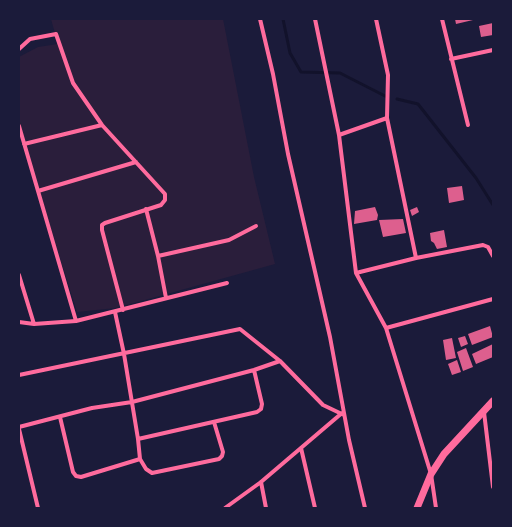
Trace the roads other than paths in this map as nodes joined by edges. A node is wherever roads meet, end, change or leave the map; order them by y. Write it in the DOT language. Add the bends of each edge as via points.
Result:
graph roads {
  1 [pos="260,19"];
  2 [pos="315,19"];
  3 [pos="376,19"];
  4 [pos="442,19"];
  5 [pos="19,49"];
  6 [pos="493,50"];
  7 [pos="450,59"];
  8 [pos="387,118"];
  9 [pos="102,125"];
  10 [pos="468,125"];
  11 [pos="19,126"];
  12 [pos="339,135"];
  13 [pos="24,144"];
  14 [pos="136,162"];
  15 [pos="38,191"];
  16 [pos="146,209"];
  17 [pos="256,226"];
  18 [pos="158,256"];
  19 [pos="493,256"];
  20 [pos="416,258"];
  21 [pos="356,273"];
  22 [pos="19,275"];
  23 [pos="227,283"];
  24 [pos="166,298"];
  25 [pos="493,299"];
  26 [pos="123,310"];
  27 [pos="115,312"];
  28 [pos="76,321"];
  29 [pos="19,322"];
  30 [pos="34,324"];
  31 [pos="386,328"];
  32 [pos="124,354"];
  33 [pos="280,361"];
  34 [pos="254,370"];
  35 [pos="19,375"];
  36 [pos="493,401"];
  37 [pos="132,402"];
  38 [pos="484,411"];
  39 [pos="343,414"];
  40 [pos="60,417"];
  41 [pos="214,422"];
  42 [pos="19,428"];
  43 [pos="138,439"];
  44 [pos="301,448"];
  45 [pos="140,459"];
  46 [pos="431,474"];
  47 [pos="260,482"];
  48 [pos="493,487"];
  49 [pos="38,508"];
  50 [pos="225,508"];
  51 [pos="266,508"];
  52 [pos="315,508"];
  53 [pos="365,508"];
  54 [pos="417,508"];
  55 [pos="436,508"];
  1 -- 39 [label="street" via="330,337"];
  2 -- 12 [label="street"];
  3 -- 8 [label="street" via="388,75"];
  4 -- 7 [label="street"];
  5 -- 9 [label="street" via="30,39 56,34 73,83"];
  6 -- 7 [label="street"];
  7 -- 10 [label="street"];
  8 -- 12 [label="street"];
  8 -- 20 [label="street"];
  9 -- 13 [label="street"];
  9 -- 14 [label="street"];
  11 -- 13 [label="street"];
  12 -- 21 [label="street"];
  13 -- 15 [label="street"];
  14 -- 15 [label="street"];
  14 -- 16 [label="street" via="165,194 165,200 161,205"];
  15 -- 28 [label="street"];
  16 -- 18 [label="street"];
  16 -- 26 [label="street" via="102,225"];
  17 -- 18 [label="street" via="229,240"];
  18 -- 24 [label="street"];
  19 -- 20 [label="street" via="488,247 483,245"];
  20 -- 21 [label="street"];
  21 -- 31 [label="street"];
  22 -- 30 [label="street"];
  23 -- 24 [label="street"];
  24 -- 26 [label="street"];
  25 -- 31 [label="street"];
  26 -- 27 [label="street"];
  27 -- 28 [label="street"];
  27 -- 32 [label="street"];
  28 -- 30 [label="street"];
  29 -- 30 [label="street"];
  31 -- 46 [label="street"];
  32 -- 33 [label="street" via="240,329"];
  32 -- 35 [label="street"];
  32 -- 37 [label="street"];
  33 -- 34 [label="street"];
  33 -- 39 [label="street" via="322,405"];
  34 -- 37 [label="street"];
  34 -- 41 [label="street" via="261,409"];
  36 -- 38 [label="street"];
  37 -- 40 [label="street" via="92,408"];
  37 -- 43 [label="street"];
  38 -- 46 [label="street" via="444,454"];
  38 -- 48 [label="street"];
  39 -- 44 [label="street"];
  39 -- 53 [label="street"];
  40 -- 42 [label="street"];
  40 -- 45 [label="street" via="76,476"];
  41 -- 43 [label="street"];
  41 -- 45 [label="street" via="223,452 218,459 152,473"];
  42 -- 49 [label="street"];
  43 -- 45 [label="street"];
  44 -- 47 [label="street"];
  44 -- 52 [label="street"];
  46 -- 54 [label="street"];
  46 -- 55 [label="street"];
  47 -- 50 [label="street"];
  47 -- 51 [label="street"];
}
